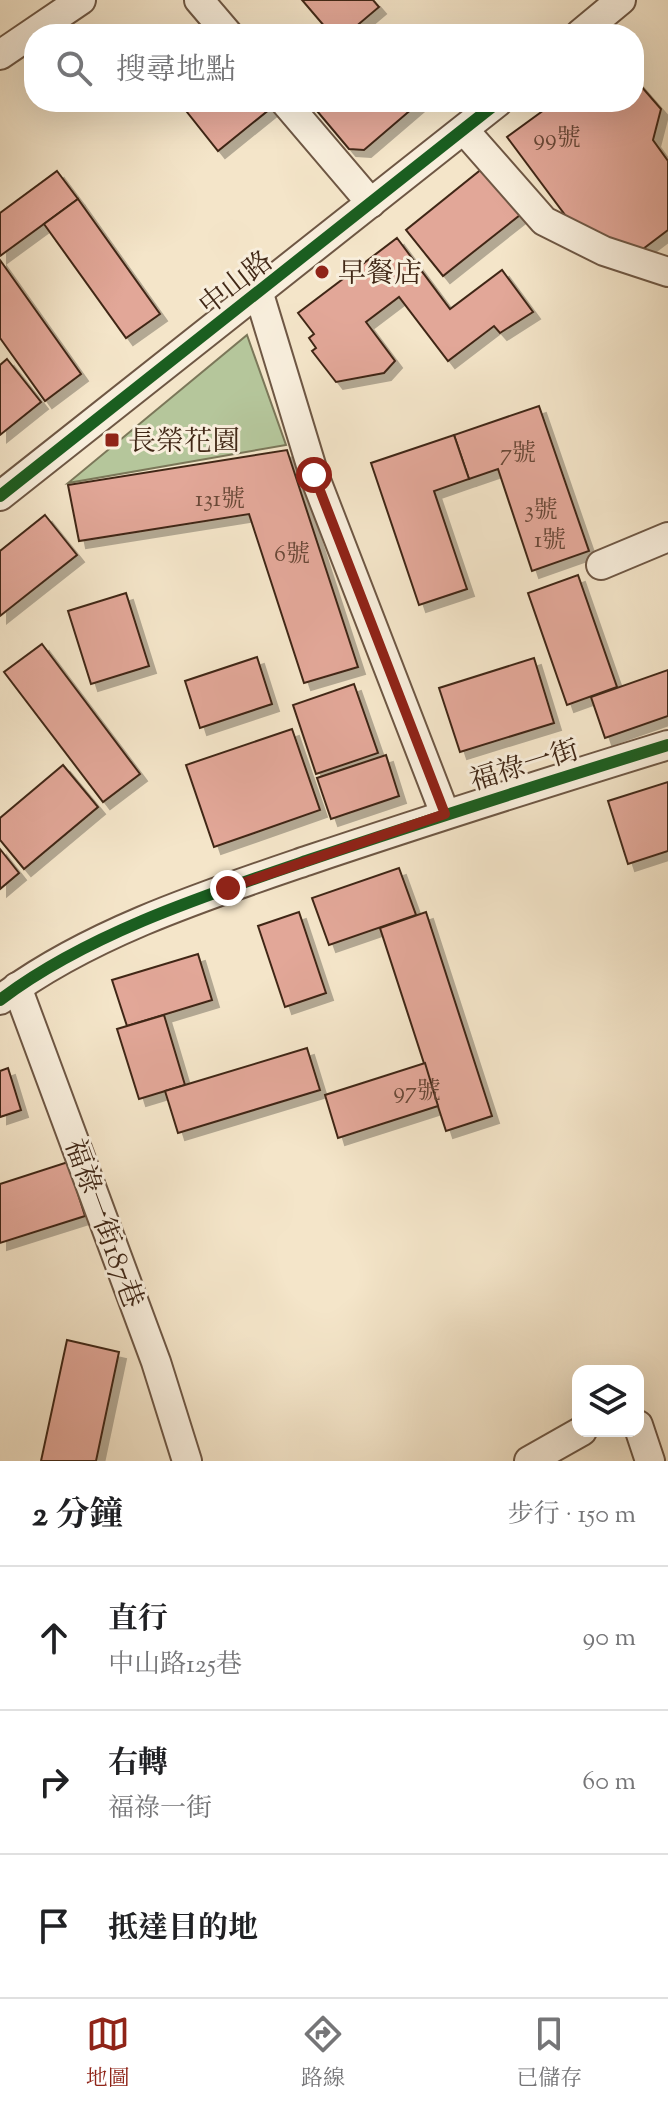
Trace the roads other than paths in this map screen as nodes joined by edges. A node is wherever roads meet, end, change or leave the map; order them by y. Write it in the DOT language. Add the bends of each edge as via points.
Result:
graph roads {
  1 [pos="81,0"];
  2 [pos="199,0"];
  3 [pos="621,0"];
  4 [pos="46,24"];
  5 [pos="219,24"];
  6 [pos="592,24"];
  7 [pos="24,39"];
  8 [pos="0,55"];
  9 [pos="294,112"];
  10 [pos="486,112"];
  11 [pos="464,130"];
  12 [pos="371,203"];
  13 [pos="668,272"];
  14 [pos="259,294"];
  15 [pos="0,496"];
  16 [pos="668,537"];
  17 [pos="601,565"];
  18 [pos="668,745"];
  19 [pos="445,814"];
  20 [pos="9,994"];
  21 [pos="572,1437"];
  22 [pos="642,1437"];
  23 [pos="187,1461"];
  24 [pos="529,1461"];
  25 [pos="650,1461"];
  1 -- 4 [label="street"];
  2 -- 5 [label="street"];
  3 -- 6 [label="street"];
  7 -- 8 [label="street"];
  9 -- 12 [label="street"];
  10 -- 11 [label="street, 中山路"];
  11 -- 12 [label="street, 中山路"];
  11 -- 13 [label="street" via="544,221 604,251"];
  12 -- 14 [label="street, 中山路"];
  14 -- 15 [label="street, 中山路"];
  14 -- 19 [label="street" via="314,475"];
  16 -- 17 [label="street"];
  18 -- 19 [label="street, 福祿一街"];
  19 -- 20 [label="street, 福祿一街" via="228,888 121,931"];
  20 -- 23 [label="street, 福祿一街187巷" via="156,1362"];
  21 -- 24 [label="street"];
  22 -- 25 [label="street"];
}
